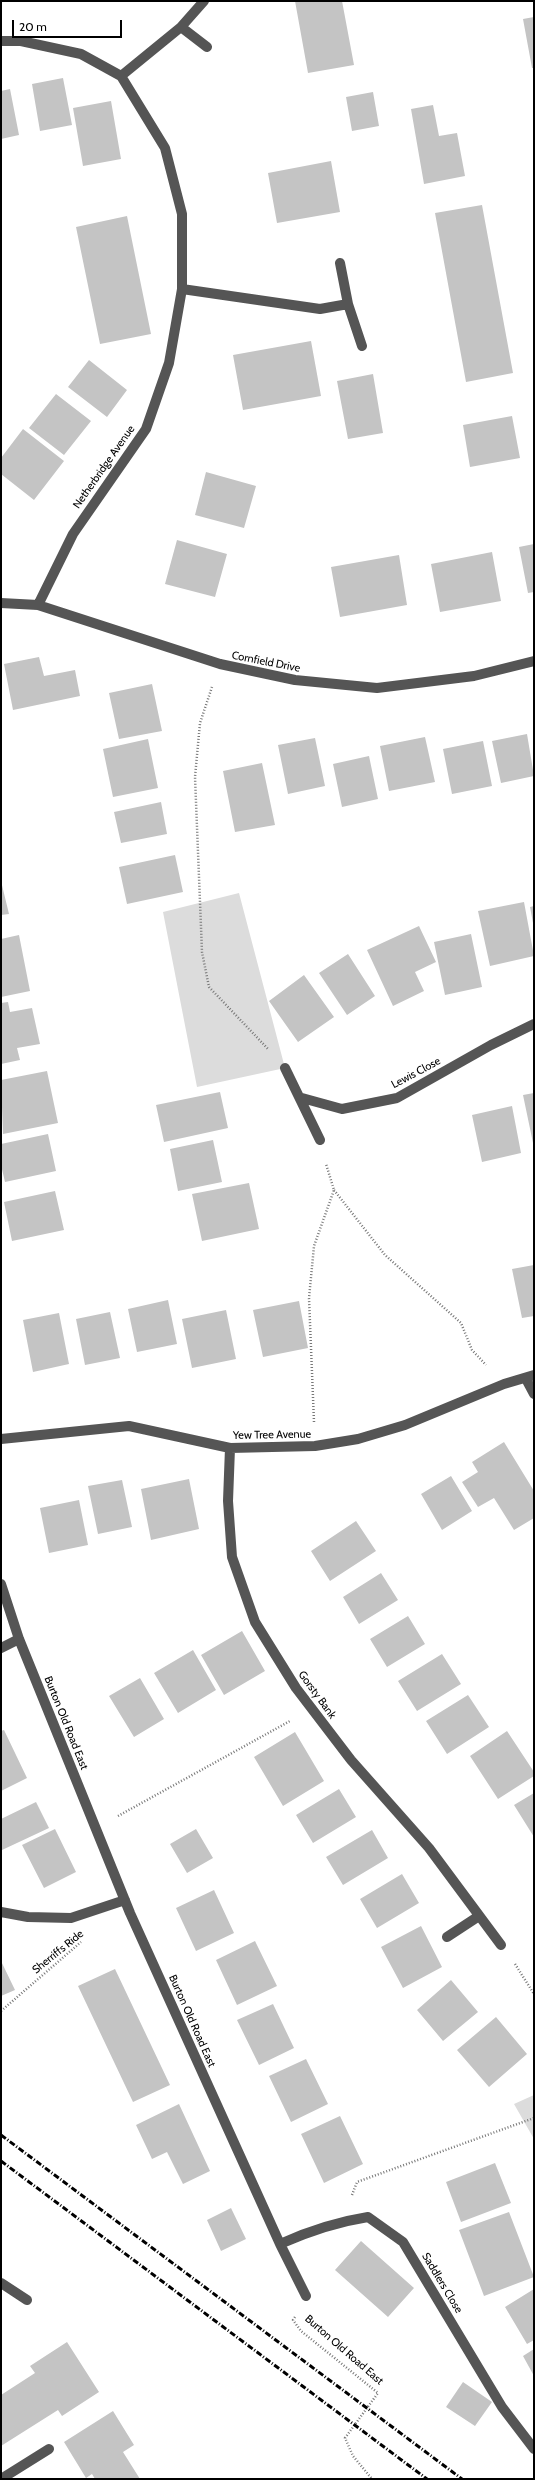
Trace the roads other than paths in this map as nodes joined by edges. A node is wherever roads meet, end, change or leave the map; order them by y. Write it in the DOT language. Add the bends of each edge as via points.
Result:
graph roads {
  1 [pos="204,1"];
  2 [pos="181,27"];
  3 [pos="1,41"];
  4 [pos="207,47"];
  5 [pos="121,76"];
  6 [pos="340,263"];
  7 [pos="182,289"];
  8 [pos="348,304"];
  9 [pos="362,346"];
  10 [pos="1,604"];
  11 [pos="38,604"];
  12 [pos="534,661"];
  13 [pos="534,1024"];
  14 [pos="285,1068"];
  15 [pos="302,1098"];
  16 [pos="320,1140"];
  17 [pos="530,1377"];
  18 [pos="534,1394"];
  19 [pos="1,1439"];
  20 [pos="230,1448"];
  21 [pos="1,1584"];
  22 [pos="19,1639"];
  23 [pos="1,1648"];
  24 [pos="126,1900"];
  25 [pos="1,1912"];
  26 [pos="479,1916"];
  27 [pos="447,1937"];
  28 [pos="502,1945"];
  29 [pos="280,2244"];
  30 [pos="1,2283"];
  31 [pos="306,2296"];
  32 [pos="27,2300"];
  33 [pos="49,2449"];
  34 [pos="534,2449"];
  35 [pos="1,2479"];
  1 -- 2 [label="street"];
  2 -- 4 [label="street"];
  2 -- 5 [label="street"];
  3 -- 5 [label="street, Netherbridge Avenue" via="21,41 81,54"];
  5 -- 7 [label="street, Netherbridge Avenue" via="165,148 182,214"];
  6 -- 8 [label="street"];
  7 -- 8 [label="street" via="320,309"];
  7 -- 11 [label="street, Netherbridge Avenue" via="169,363 146,429 73,534"];
  8 -- 9 [label="street"];
  10 -- 11 [label="street, Cornfield Drive"];
  11 -- 12 [label="street, Cornfield Drive" via="220,664 295,680 378,688 474,676"];
  13 -- 15 [label="street, Lewis Close" via="397,1098 342,1109"];
  14 -- 15 [label="street"];
  15 -- 16 [label="street"];
  17 -- 18 [label="street"];
  17 -- 20 [label="street, Yew Tree Avenue" via="504,1384 405,1425 358,1439 315,1446"];
  19 -- 20 [label="street, Yew Tree Avenue" via="129,1426"];
  20 -- 26 [label="street, Gorsty Bank" via="228,1501 232,1557 255,1622 296,1688 350,1760 428,1848"];
  21 -- 22 [label="street, Burton Old Road East"];
  22 -- 23 [label="street"];
  22 -- 24 [label="street, Burton Old Road East"];
  24 -- 25 [label="street" via="71,1918 28,1917"];
  24 -- 29 [label="street, Burton Old Road East"];
  26 -- 27 [label="street"];
  26 -- 28 [label="street, Gorsty Bank"];
  29 -- 31 [label="street, Burton Old Road East"];
  29 -- 34 [label="street, Saddlers Close" via="339,2222 368,2217 403,2242 502,2407"];
  30 -- 32 [label="street"];
  33 -- 35 [label="street"];
}
